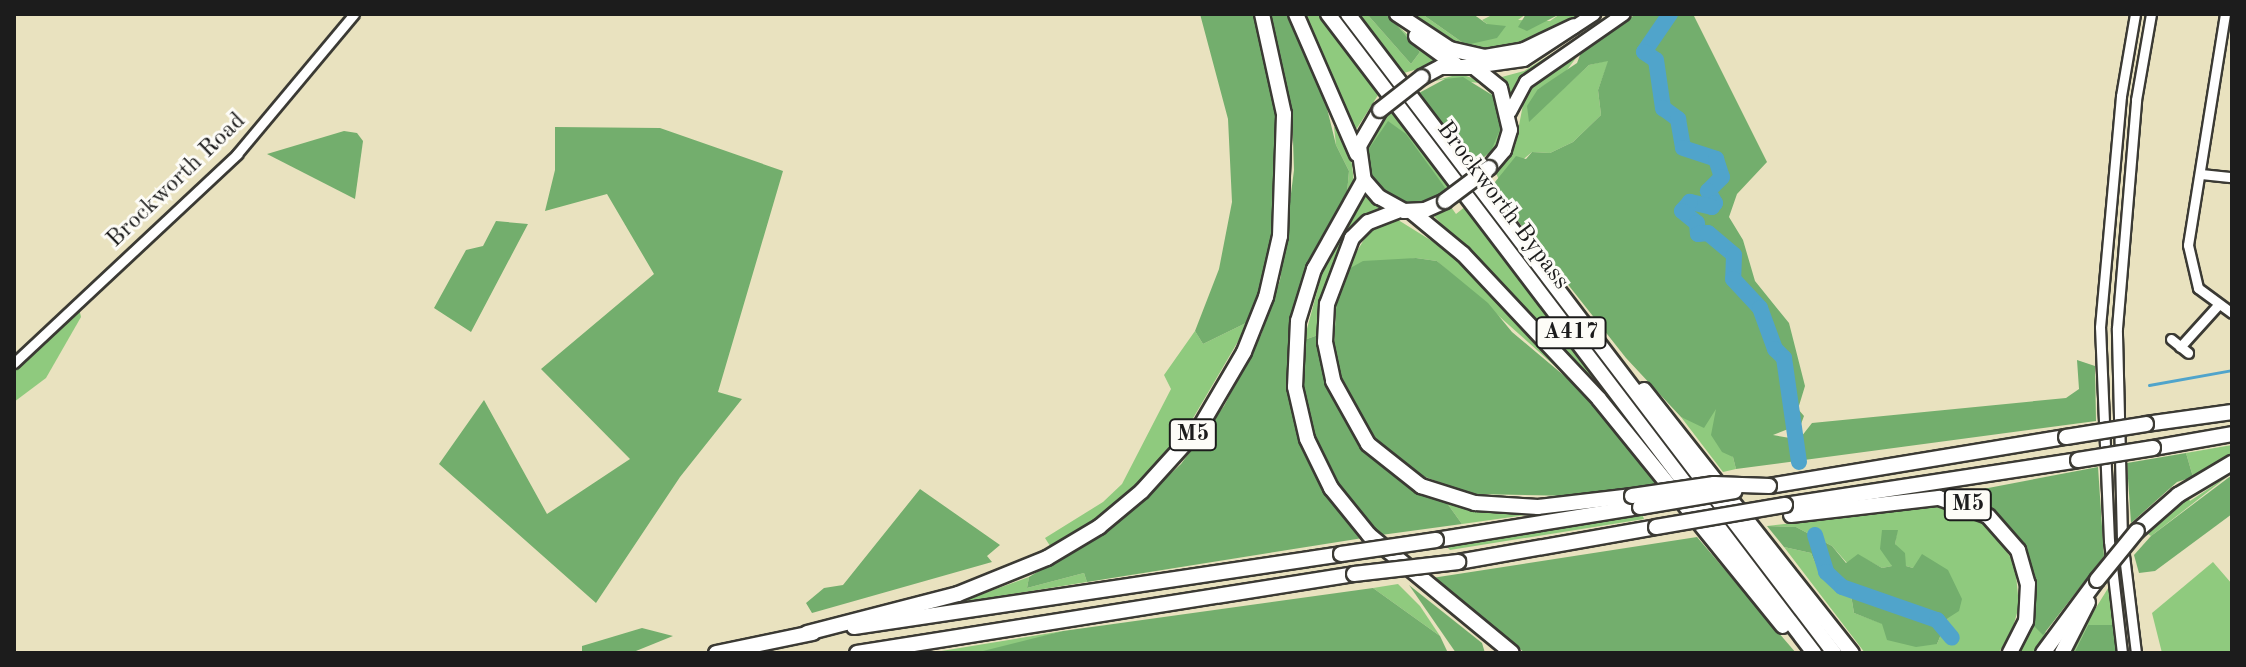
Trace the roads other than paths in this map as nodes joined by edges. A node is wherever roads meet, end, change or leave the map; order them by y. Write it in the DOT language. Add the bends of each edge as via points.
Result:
graph roads {
  1 [pos="354,14"];
  2 [pos="1262,14"];
  3 [pos="1296,14"];
  4 [pos="1328,14"];
  5 [pos="1348,14"];
  6 [pos="1395,14"];
  7 [pos="1594,14"];
  8 [pos="1624,14"];
  9 [pos="2135,14"];
  10 [pos="2151,14"];
  11 [pos="2225,14"];
  12 [pos="1574,26"];
  13 [pos="1456,65"];
  14 [pos="1474,67"];
  15 [pos="1510,112"];
  16 [pos="1357,155"];
  17 [pos="2201,174"];
  18 [pos="2232,177"];
  19 [pos="1364,180"];
  20 [pos="1406,211"];
  21 [pos="2217,306"];
  22 [pos="2232,313"];
  23 [pos="1582,321"];
  24 [pos="2171,339"];
  25 [pos="14,363"];
  26 [pos="2232,412"];
  27 [pos="2232,434"];
  28 [pos="2232,463"];
  29 [pos="1636,502"];
  30 [pos="1788,510"];
  31 [pos="2097,580"];
  32 [pos="807,633"];
  33 [pos="716,653"];
  34 [pos="857,653"];
  35 [pos="1512,653"];
  36 [pos="1806,653"];
  37 [pos="1814,653"];
  38 [pos="1834,653"];
  39 [pos="1852,653"];
  40 [pos="2010,653"];
  41 [pos="2043,653"];
  42 [pos="2062,653"];
  43 [pos="2122,653"];
  44 [pos="2136,653"];
  1 -- 25 [label="street, Brockworth Road" via="237,154"];
  2 -- 32 [label="highway, M5" via="1284,114 1280,236 1266,297 1244,352 1200,427 1131,501 1047,558 958,594"];
  3 -- 16 [label="highway"];
  4 -- 37 [label="highway, Brockworth Bypass / A417"];
  5 -- 23 [label="highway, Brockworth Bypass / A417"];
  6 -- 12 [label="highway" via="1450,49 1485,57 1524,50"];
  6 -- 13 [label="highway"];
  7 -- 12 [label="main road"];
  8 -- 15 [label="main road" via="1526,82"];
  9 -- 43 [label="street" via="2121,96 2100,327 2109,541"];
  10 -- 44 [label="street" via="2136,100 2117,328 2122,539"];
  11 -- 17 [label="street"];
  12 -- 14 [label="main road" via="1524,60"];
  13 -- 14 [label="highway"];
  13 -- 16 [label="highway, bridge" via="1422,77 1380,110 1364,131"];
  14 -- 15 [label="highway" via="1500,88"];
  15 -- 20 [label="highway, bridge" via="1507,143 1489,168 1445,201"];
  16 -- 19 [label="highway"];
  17 -- 18 [label="street"];
  17 -- 21 [label="street" via="2189,263 2198,288"];
  19 -- 20 [label="highway"];
  19 -- 35 [label="highway" via="1314,269 1298,321 1295,387 1307,439 1331,488 1369,535"];
  20 -- 29 [label="highway, M5" via="1376,218 1352,238 1327,304 1325,342 1333,381 1368,444 1421,486 1475,503 1538,507"];
  20 -- 36 [label="highway" via="1463,254 1599,399"];
  21 -- 22 [label="street"];
  21 -- 24 [label="street" via="2184,350"];
  23 -- 38 [label="highway, Brockworth Bypass / A417"];
  23 -- 39 [label="highway" via="1675,424"];
  26 -- 29 [label="highway, M5, bridge" via="1769,486"];
  27 -- 30 [label="highway, M5, bridge"];
  28 -- 31 [label="highway, bridge" via="2178,495 2137,531"];
  29 -- 32 [label="highway, M5, bridge" via="1436,540"];
  30 -- 34 [label="highway, M5, bridge"];
  30 -- 40 [label="highway, M5" via="1939,498 1988,516 2018,550 2028,584 2026,621"];
  31 -- 41 [label="highway"];
  31 -- 42 [label="highway"];
  32 -- 33 [label="highway, M5"];
}
